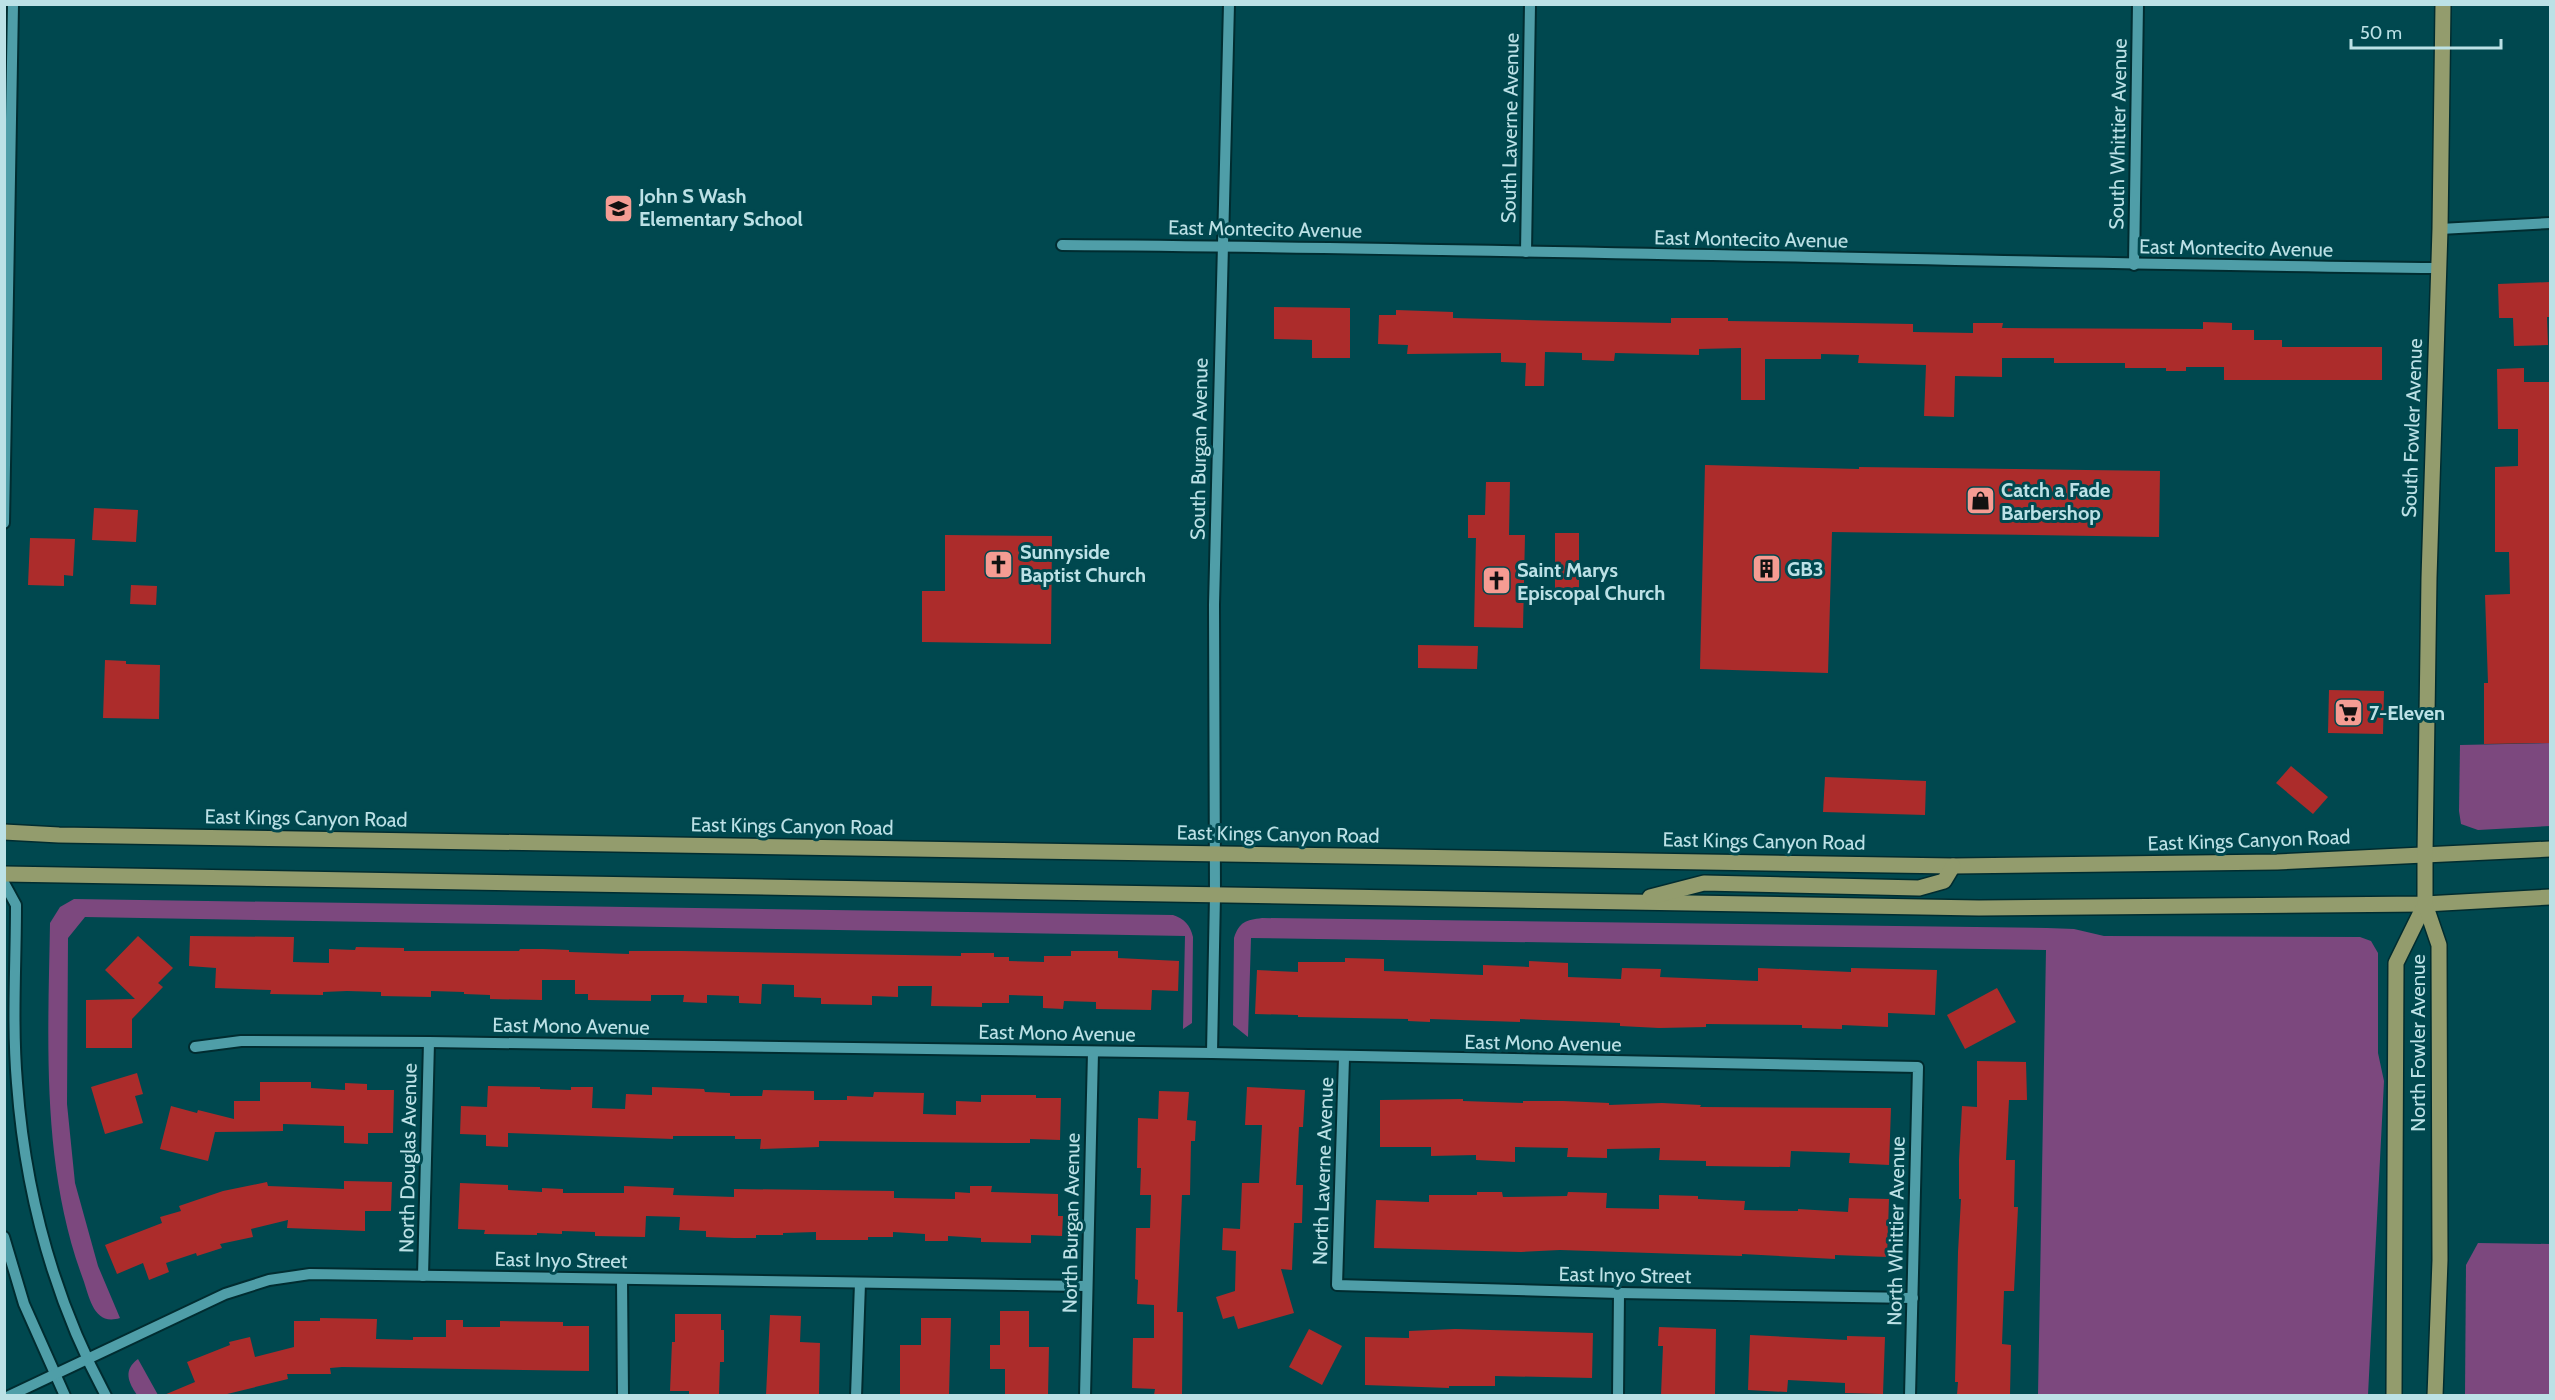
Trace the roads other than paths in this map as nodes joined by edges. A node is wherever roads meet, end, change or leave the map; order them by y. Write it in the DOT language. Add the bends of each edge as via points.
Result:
graph roads {
  1 [pos="12,4"];
  2 [pos="1229,4"];
  3 [pos="1530,4"];
  4 [pos="2138,4"];
  5 [pos="2443,4"];
  6 [pos="2550,223"];
  7 [pos="2440,229"];
  8 [pos="1062,245"];
  9 [pos="1222,246"];
  10 [pos="1526,252"];
  11 [pos="2134,265"];
  12 [pos="2439,268"];
  13 [pos="6,414"];
  14 [pos="4,523"];
  15 [pos="4,832"];
  16 [pos="2550,849"];
  17 [pos="2425,854"];
  18 [pos="1215,855"];
  19 [pos="1953,866"];
  20 [pos="4,874"];
  21 [pos="4,883"];
  22 [pos="1215,895"];
  23 [pos="2550,897"];
  24 [pos="1630,902"];
  25 [pos="2425,904"];
  26 [pos="429,1042"];
  27 [pos="195,1047"];
  28 [pos="1094,1052"];
  29 [pos="1212,1053"];
  30 [pos="1344,1058"];
  31 [pos="1918,1067"];
  32 [pos="4,1237"];
  33 [pos="423,1276"];
  34 [pos="622,1279"];
  35 [pos="860,1282"];
  36 [pos="1337,1285"];
  37 [pos="1087,1286"];
  38 [pos="1619,1293"];
  39 [pos="1913,1298"];
  40 [pos="87,1358"];
  41 [pos="54,1375"];
  42 [pos="9,1395"];
  43 [pos="65,1395"];
  44 [pos="106,1395"];
  45 [pos="623,1395"];
  46 [pos="856,1395"];
  47 [pos="1085,1395"];
  48 [pos="1618,1395"];
  49 [pos="1910,1395"];
  50 [pos="2394,1395"];
  51 [pos="2435,1395"];
  1 -- 13 [label="street"];
  2 -- 9 [label="street, South Burgan Avenue"];
  3 -- 10 [label="street, South Laverne Avenue"];
  4 -- 11 [label="street, South Whittier Avenue"];
  5 -- 7 [label="main road, South Fowler Avenue"];
  6 -- 7 [label="street"];
  7 -- 12 [label="main road, South Fowler Avenue"];
  8 -- 9 [label="street, East Montecito Avenue"];
  9 -- 10 [label="street, East Montecito Avenue"];
  9 -- 18 [label="street, South Burgan Avenue" via="1214,605"];
  10 -- 11 [label="street, East Montecito Avenue"];
  11 -- 12 [label="street, East Montecito Avenue"];
  12 -- 17 [label="main road, South Fowler Avenue"];
  13 -- 14 [label="street"];
  15 -- 18 [label="main road, East Kings Canyon Road"];
  16 -- 17 [label="main road, East Kings Canyon Road"];
  17 -- 19 [label="main road, East Kings Canyon Road" via="2277,862"];
  17 -- 25 [label="main road, South Fowler Avenue"];
  18 -- 19 [label="main road, East Kings Canyon Road"];
  18 -- 22 [label="street, South Burgan Avenue"];
  19 -- 24 [label="main road" via="1944,882 1919,888 1704,883"];
  20 -- 22 [label="main road"];
  21 -- 40 [label="street" via="16,905 15,1047 23,1142 50,1263"];
  22 -- 24 [label="main road"];
  22 -- 29 [label="street"];
  23 -- 25 [label="main road"];
  24 -- 25 [label="main road" via="1979,908"];
  25 -- 50 [label="main road, North Fowler Avenue" via="2396,963"];
  25 -- 51 [label="main road, North Fowler Avenue" via="2439,945 2440,1260"];
  26 -- 27 [label="street, East Mono Avenue" via="242,1041"];
  26 -- 28 [label="street, East Mono Avenue"];
  26 -- 33 [label="street, North Douglas Avenue"];
  28 -- 29 [label="street, East Mono Avenue"];
  28 -- 37 [label="street, North Burgan Avenue"];
  29 -- 30 [label="street, East Mono Avenue"];
  30 -- 31 [label="street, East Mono Avenue"];
  30 -- 36 [label="street, North Laverne Avenue"];
  31 -- 39 [label="street, North Whittier Avenue"];
  32 -- 41 [label="street" via="24,1304"];
  33 -- 34 [label="street, East Inyo Street"];
  33 -- 40 [label="street, East Inyo Street" via="310,1274 269,1280 225,1294"];
  34 -- 35 [label="street, East Inyo Street"];
  34 -- 45 [label="street"];
  35 -- 37 [label="street, East Inyo Street"];
  35 -- 46 [label="street"];
  36 -- 38 [label="street, East Inyo Street"];
  37 -- 47 [label="street, North Burgan Avenue"];
  38 -- 39 [label="street, East Inyo Street"];
  38 -- 48 [label="street"];
  39 -- 49 [label="street, North Whittier Avenue"];
  40 -- 41 [label="street, East Inyo Street"];
  40 -- 44 [label="street"];
  41 -- 42 [label="street, East Inyo Street"];
  41 -- 43 [label="street"];
}
